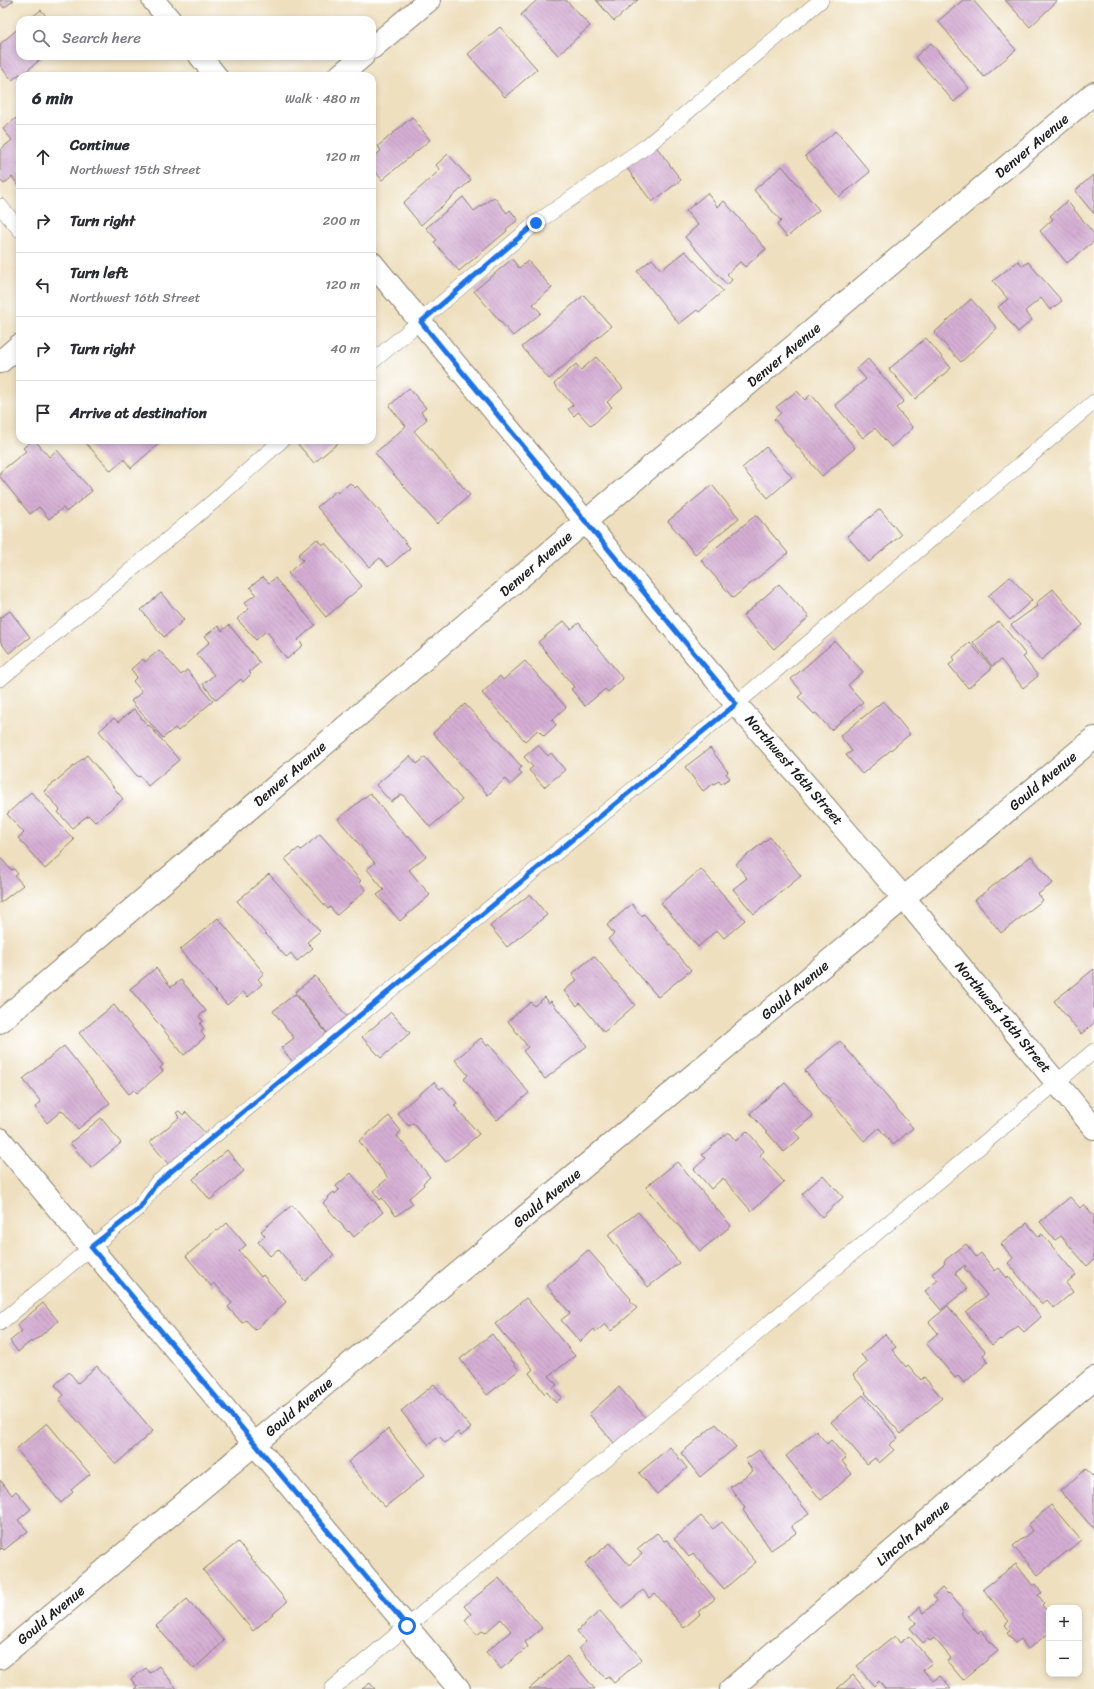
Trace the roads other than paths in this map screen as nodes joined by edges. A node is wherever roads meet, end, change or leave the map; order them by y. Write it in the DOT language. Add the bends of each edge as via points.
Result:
graph roads {
  1 [pos="153,0"];
  2 [pos="429,0"];
  3 [pos="821,0"];
  4 [pos="167,16"];
  5 [pos="376,45"];
  6 [pos="203,60"];
  7 [pos="358,60"];
  8 [pos="213,72"];
  9 [pos="344,72"];
  10 [pos="1094,93"];
  11 [pos="0,206"];
  12 [pos="16,225"];
  13 [pos="376,268"];
  14 [pos="421,322"];
  15 [pos="16,349"];
  16 [pos="376,359"];
  17 [pos="0,362"];
  18 [pos="1094,402"];
  19 [pos="278,444"];
  20 [pos="586,521"];
  21 [pos="0,679"];
  22 [pos="736,704"];
  23 [pos="1094,738"];
  24 [pos="904,898"];
  25 [pos="0,1022"];
  26 [pos="1094,1051"];
  27 [pos="1057,1083"];
  28 [pos="1094,1128"];
  29 [pos="0,1139"];
  30 [pos="91,1247"];
  31 [pos="0,1323"];
  32 [pos="1094,1378"];
  33 [pos="254,1444"];
  34 [pos="407,1626"];
  35 [pos="0,1658"];
  36 [pos="332,1689"];
  37 [pos="459,1689"];
  38 [pos="731,1689"];
  1 -- 4 [label="street"];
  2 -- 5 [label="street"];
  3 -- 14 [label="lane" via="648,145 536,223"];
  6 -- 8 [label="street"];
  7 -- 9 [label="street"];
  10 -- 20 [label="street, Denver Avenue"];
  11 -- 12 [label="lane"];
  13 -- 14 [label="street, Northwest 16th Street"];
  14 -- 16 [label="lane"];
  14 -- 20 [label="street, Northwest 16th Street"];
  15 -- 17 [label="street"];
  18 -- 22 [label="lane"];
  19 -- 21 [label="lane" via="214,501"];
  20 -- 22 [label="street, Northwest 16th Street"];
  20 -- 25 [label="street, Denver Avenue"];
  22 -- 24 [label="street, Northwest 16th Street"];
  22 -- 30 [label="lane" via="156,1184 140,1208"];
  23 -- 24 [label="street, Gould Avenue"];
  24 -- 27 [label="street, Northwest 16th Street"];
  24 -- 33 [label="street, Gould Avenue"];
  26 -- 27 [label="lane"];
  27 -- 28 [label="street, Northwest 16th Street"];
  27 -- 34 [label="lane"];
  29 -- 30 [label="street"];
  30 -- 31 [label="lane"];
  30 -- 33 [label="street"];
  32 -- 38 [label="street, Lincoln Avenue"];
  33 -- 34 [label="street"];
  33 -- 35 [label="street, Gould Avenue"];
  34 -- 36 [label="lane"];
  34 -- 37 [label="street"];
}
